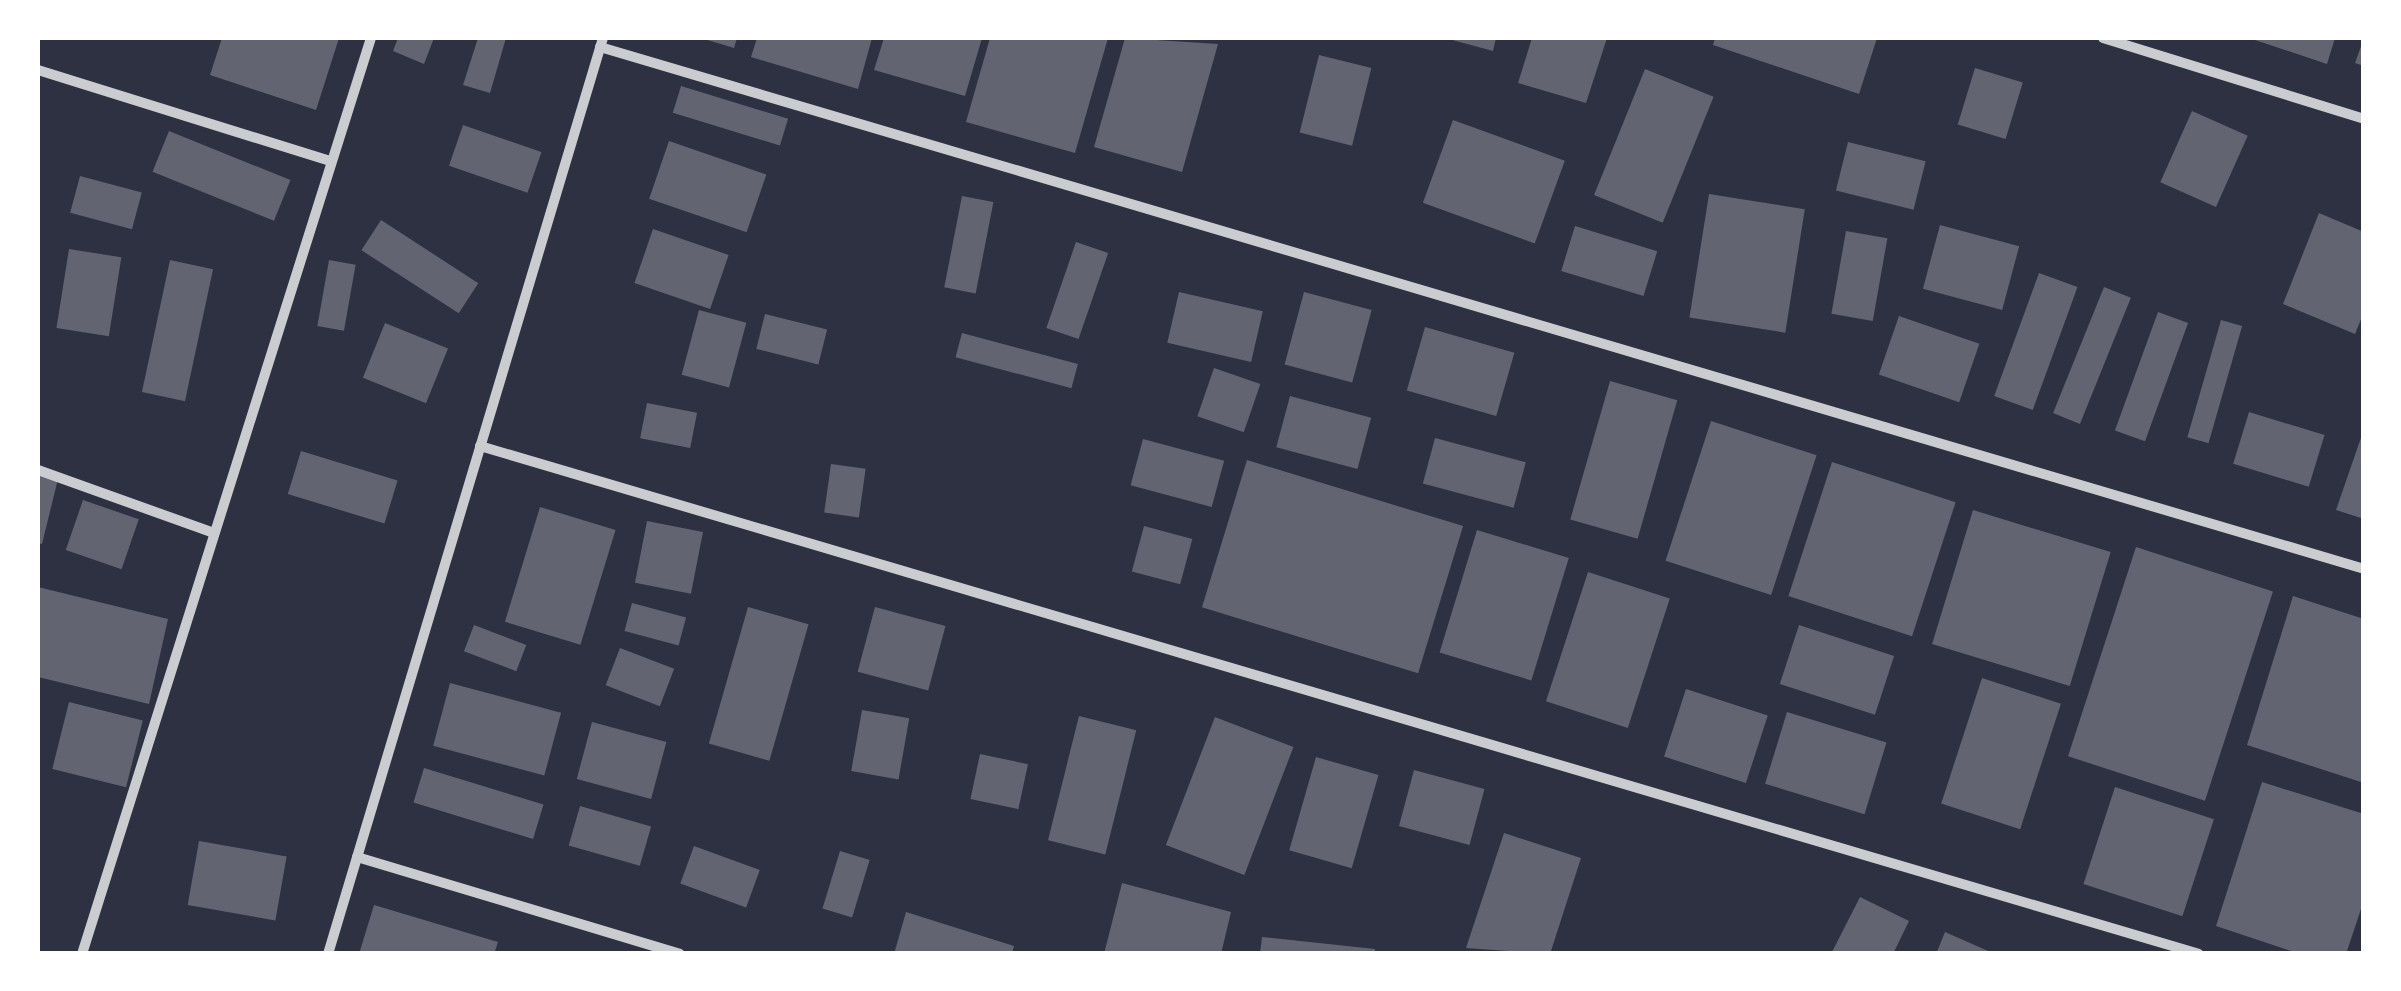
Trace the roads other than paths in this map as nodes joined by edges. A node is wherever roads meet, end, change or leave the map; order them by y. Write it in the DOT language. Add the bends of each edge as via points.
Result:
graph roads {
  1 [pos="371,38"];
  2 [pos="2103,38"];
  3 [pos="602,42"];
  4 [pos="38,70"];
  5 [pos="2364,119"];
  6 [pos="332,161"];
  7 [pos="480,446"];
  8 [pos="38,470"];
  9 [pos="214,534"];
  10 [pos="2364,569"];
  11 [pos="357,857"];
  12 [pos="82,954"];
  13 [pos="328,954"];
  14 [pos="680,954"];
  15 [pos="2199,954"];
  1 -- 6 [label="street"];
  2 -- 5 [label="street"];
  3 -- 7 [label="street"];
  3 -- 10 [label="street"];
  4 -- 6 [label="street"];
  6 -- 9 [label="street"];
  7 -- 11 [label="street"];
  7 -- 15 [label="street"];
  8 -- 9 [label="street"];
  9 -- 12 [label="street"];
  11 -- 13 [label="street"];
  11 -- 14 [label="street"];
}
